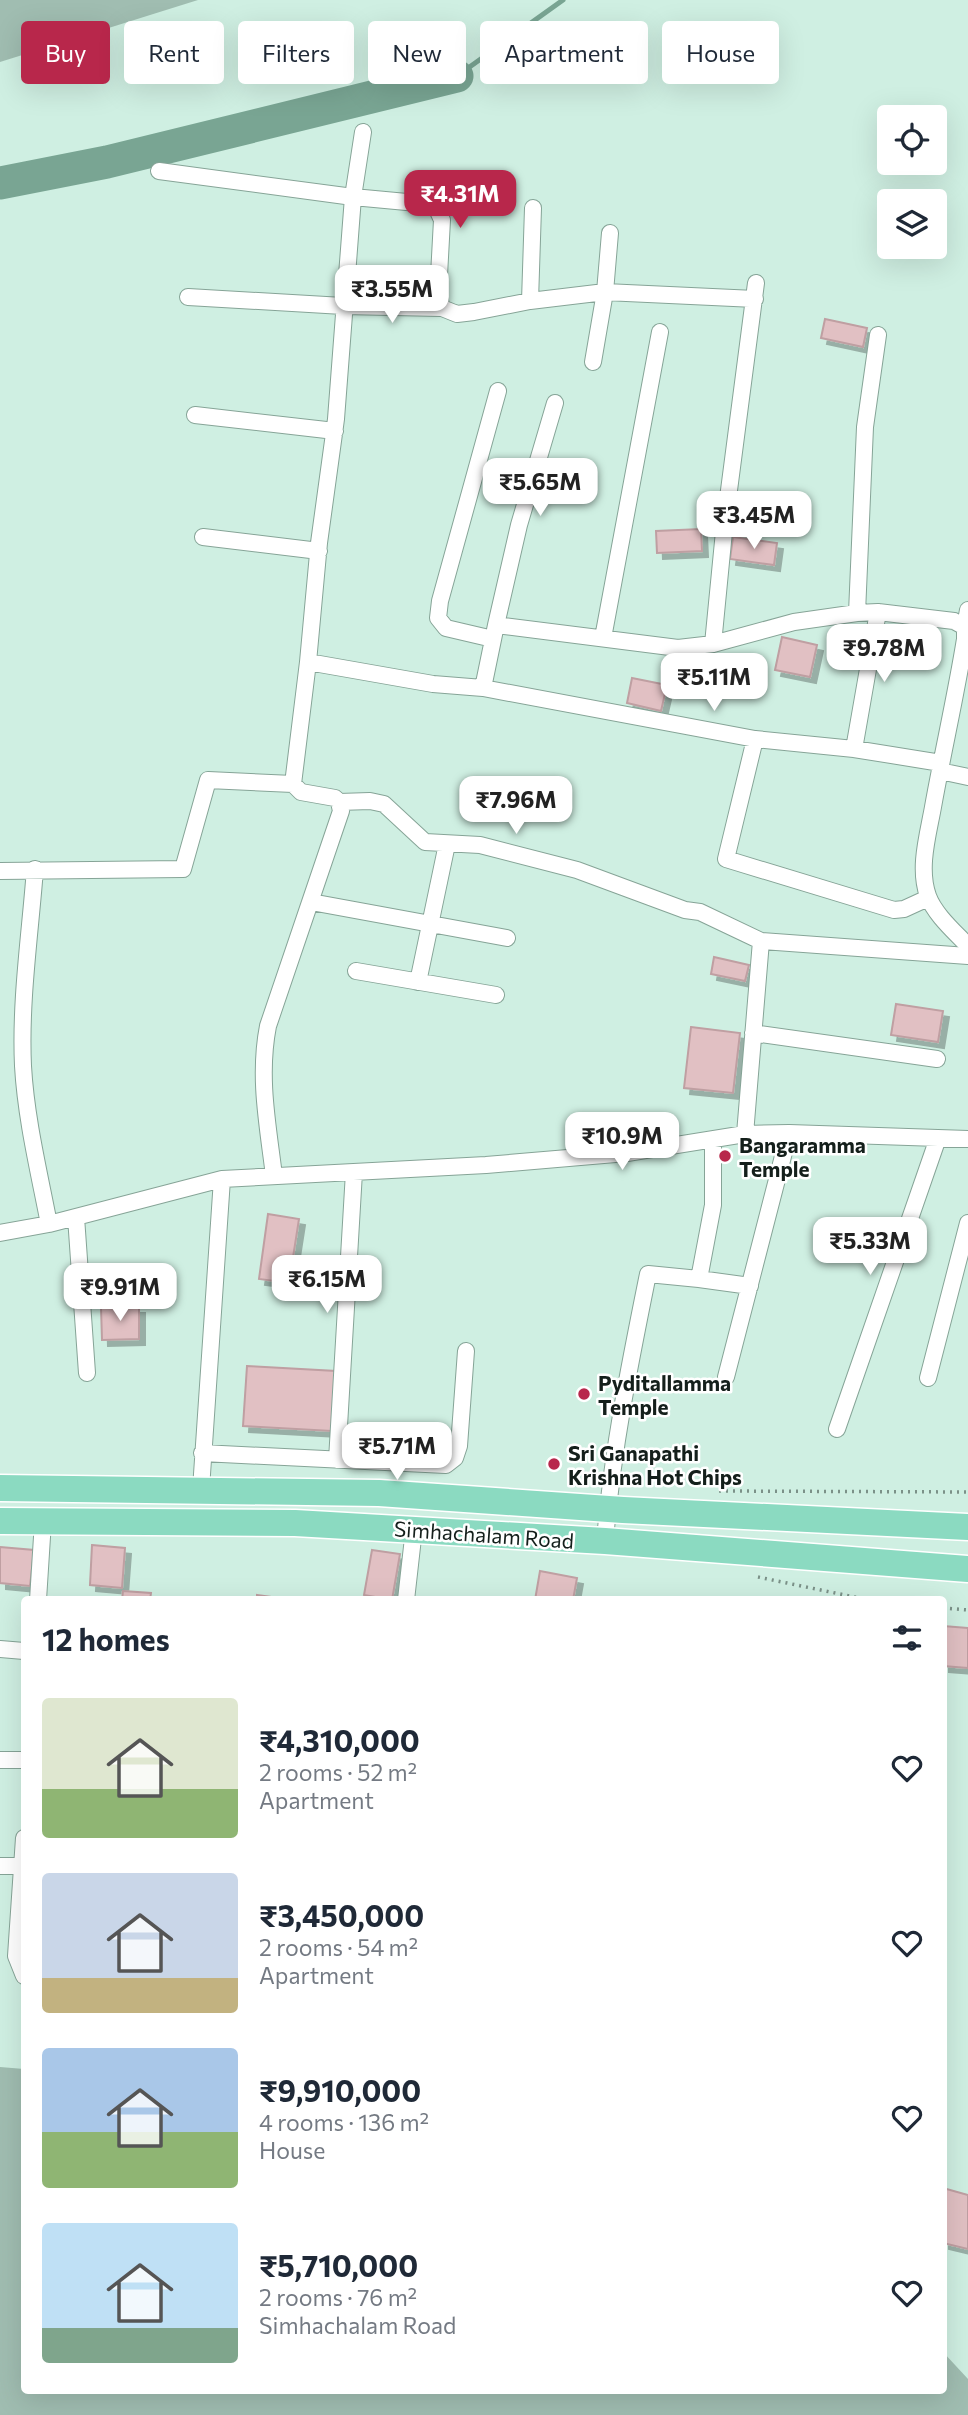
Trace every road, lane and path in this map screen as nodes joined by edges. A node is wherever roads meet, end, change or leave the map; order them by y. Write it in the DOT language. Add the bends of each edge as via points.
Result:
graph roads {
  1 [pos="363,132"];
  2 [pos="159,171"];
  3 [pos="353,197"];
  4 [pos="533,208"];
  5 [pos="610,233"];
  6 [pos="606,292"];
  7 [pos="188,297"];
  8 [pos="530,301"];
  9 [pos="343,306"];
  10 [pos="442,308"];
  11 [pos="660,332"];
  12 [pos="878,335"];
  13 [pos="593,362"];
  14 [pos="498,391"];
  15 [pos="555,403"];
  16 [pos="195,415"];
  17 [pos="335,431"];
  18 [pos="203,537"];
  19 [pos="319,551"];
  20 [pos="968,610"];
  21 [pos="878,612"];
  22 [pos="857,613"];
  23 [pos="965,627"];
  24 [pos="495,632"];
  25 [pos="603,638"];
  26 [pos="713,644"];
  27 [pos="965,656"];
  28 [pos="308,662"];
  29 [pos="483,688"];
  30 [pos="755,739"];
  31 [pos="854,749"];
  32 [pos="940,767"];
  33 [pos="968,776"];
  34 [pos="293,784"];
  35 [pos="339,802"];
  36 [pos="447,844"];
  37 [pos="35,869"];
  38 [pos="0,871"];
  39 [pos="928,898"];
  40 [pos="311,902"];
  41 [pos="431,923"];
  42 [pos="507,937"];
  43 [pos="761,941"];
  44 [pos="968,946"];
  45 [pos="968,956"];
  46 [pos="356,971"];
  47 [pos="418,982"];
  48 [pos="496,995"];
  49 [pos="753,1032"];
  50 [pos="937,1059"];
  51 [pos="789,1133"];
  52 [pos="745,1134"];
  53 [pos="938,1138"];
  54 [pos="713,1139"];
  55 [pos="968,1139"];
  56 [pos="354,1172"];
  57 [pos="274,1176"];
  58 [pos="222,1179"];
  59 [pos="76,1217"];
  60 [pos="968,1223"];
  61 [pos="49,1224"];
  62 [pos="0,1233"];
  63 [pos="699,1279"];
  64 [pos="750,1286"];
  65 [pos="466,1351"];
  66 [pos="87,1373"];
  67 [pos="726,1377"];
  68 [pos="928,1378"];
  69 [pos="837,1429"];
  70 [pos="202,1453"];
  71 [pos="337,1460"];
  72 [pos="0,1488"];
  73 [pos="201,1489"];
  74 [pos="608,1509"];
  75 [pos="0,1521"];
  76 [pos="43,1521"];
  77 [pos="199,1522"];
  78 [pos="968,1527"];
  79 [pos="414,1529"];
  80 [pos="605,1542"];
  81 [pos="968,1569"];
  82 [pos="750,1575"];
  83 [pos="38,1596"];
  84 [pos="406,1596"];
  85 [pos="850,1596"];
  86 [pos="947,1608"];
  87 [pos="968,1610"];
  88 [pos="0,1649"];
  89 [pos="21,1651"];
  90 [pos="0,1760"];
  91 [pos="21,1760"];
  92 [pos="0,1866"];
  93 [pos="21,1866"];
  94 [pos="21,1892"];
  95 [pos="21,1968"];
  1 -- 3 [label="street"];
  2 -- 3 [label="street"];
  3 -- 9 [label="street"];
  3 -- 10 [label="street" via="428,204 437,209 442,220 438,294"];
  4 -- 8 [label="street"];
  5 -- 6 [label="street"];
  6 -- 8 [label="street"];
  6 -- 13 [label="street"];
  6 -- 26 [label="street" via="755,291"];
  7 -- 9 [label="street"];
  8 -- 10 [label="street" via="457,314"];
  9 -- 10 [label="street"];
  9 -- 17 [label="street"];
  11 -- 25 [label="street"];
  12 -- 22 [label="street" via="865,426"];
  14 -- 24 [label="street" via="438,618 446,628"];
  15 -- 24 [label="street" via="519,525"];
  16 -- 17 [label="street"];
  17 -- 19 [label="street"];
  18 -- 19 [label="street"];
  19 -- 28 [label="street"];
  20 -- 23 [label="street"];
  21 -- 22 [label="street"];
  21 -- 23 [label="street" via="954,621"];
  21 -- 31 [label="street"];
  22 -- 26 [label="street" via="794,622"];
  23 -- 27 [label="street"];
  24 -- 25 [label="street"];
  24 -- 29 [label="street"];
  25 -- 26 [label="street" via="678,648"];
  27 -- 32 [label="street"];
  28 -- 29 [label="street" via="432,684"];
  28 -- 34 [label="street"];
  29 -- 30 [label="street"];
  30 -- 31 [label="street"];
  30 -- 39 [label="street" via="726,859 894,910"];
  31 -- 32 [label="street"];
  32 -- 33 [label="street"];
  32 -- 39 [label="street" via="925,853"];
  34 -- 35 [label="street" via="301,793 327,795"];
  34 -- 37 [label="street" via="208,780 183,869"];
  35 -- 36 [label="street" via="384,804 425,842"];
  35 -- 40 [label="street" via="339,820"];
  36 -- 41 [label="street"];
  36 -- 43 [label="street" via="480,845 577,870 700,912"];
  37 -- 38 [label="street"];
  37 -- 61 [label="street" via="22,1027 23,1070"];
  39 -- 44 [label="street"];
  40 -- 41 [label="street"];
  40 -- 57 [label="street" via="263,1053"];
  41 -- 42 [label="street"];
  41 -- 47 [label="street"];
  43 -- 45 [label="street"];
  43 -- 49 [label="street"];
  46 -- 47 [label="street"];
  47 -- 48 [label="street"];
  49 -- 50 [label="street"];
  49 -- 52 [label="street"];
  51 -- 52 [label="street"];
  51 -- 53 [label="street"];
  51 -- 64 [label="street"];
  52 -- 54 [label="street"];
  53 -- 55 [label="street"];
  53 -- 69 [label="street"];
  54 -- 56 [label="street" via="627,1153"];
  54 -- 63 [label="street" via="713,1205"];
  56 -- 57 [label="street"];
  56 -- 71 [label="street"];
  57 -- 58 [label="street"];
  58 -- 59 [label="street"];
  58 -- 70 [label="street"];
  59 -- 61 [label="street"];
  59 -- 66 [label="street"];
  60 -- 68 [label="street"];
  61 -- 62 [label="street"];
  63 -- 64 [label="street"];
  63 -- 74 [label="street" via="648,1274 619,1421"];
  64 -- 67 [label="street"];
  65 -- 71 [label="street" via="455,1458 446,1465"];
  70 -- 71 [label="street"];
  70 -- 73 [label="street"];
  72 -- 73 [label="main road"];
  73 -- 74 [label="main road" via="379,1493"];
  73 -- 77 [label="main road"];
  74 -- 78 [label="main road"];
  74 -- 80 [label="street"];
  75 -- 76 [label="main road, Simhachalam Road"];
  76 -- 77 [label="main road, Simhachalam Road"];
  76 -- 83 [label="street"];
  77 -- 79 [label="main road, Simhachalam Road"];
  79 -- 80 [label="main road, Simhachalam Road"];
  79 -- 84 [label="street"];
  80 -- 81 [label="main road, Simhachalam Road"];
  82 -- 85 [label="path"];
  86 -- 87 [label="path"];
  88 -- 89 [label="street"];
  90 -- 91 [label="street"];
  92 -- 93 [label="street"];
  94 -- 95 [label="street" via="16,1956"];
}
